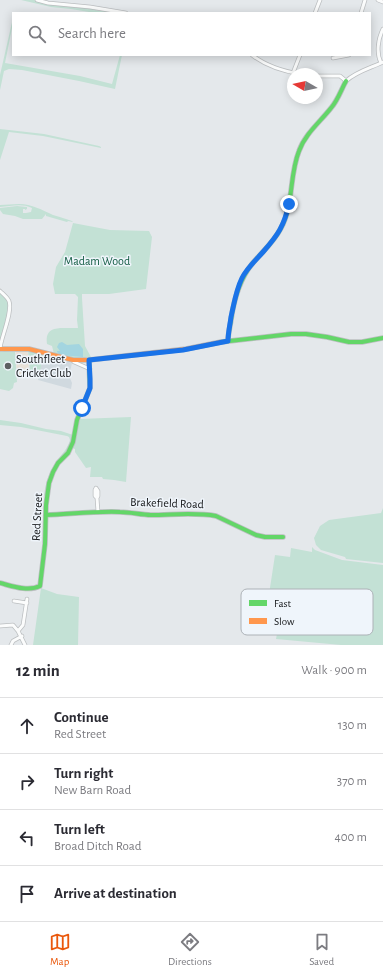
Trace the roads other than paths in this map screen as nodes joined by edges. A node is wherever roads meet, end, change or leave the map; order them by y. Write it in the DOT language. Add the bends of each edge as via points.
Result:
graph roads {
  1 [pos="37,0"];
  2 [pos="320,0"];
  3 [pos="365,0"];
  4 [pos="378,0"];
  5 [pos="383,2"];
  6 [pos="120,12"];
  7 [pos="315,12"];
  8 [pos="361,12"];
  9 [pos="383,29"];
  10 [pos="253,56"];
  11 [pos="300,56"];
  12 [pos="344,56"];
  13 [pos="333,58"];
  14 [pos="382,63"];
  15 [pos="295,68"];
  16 [pos="287,71"];
  17 [pos="323,76"];
  18 [pos="346,80"];
  19 [pos="0,291"];
  20 [pos="383,338"];
  21 [pos="228,341"];
  22 [pos="0,349"];
  23 [pos="73,360"];
  24 [pos="89,360"];
  25 [pos="90,368"];
  26 [pos="97,498"];
  27 [pos="98,512"];
  28 [pos="46,516"];
  29 [pos="283,537"];
  30 [pos="0,583"];
  31 [pos="14,601"];
  32 [pos="0,626"];
  33 [pos="18,631"];
  34 [pos="22,636"];
  35 [pos="12,645"];
  36 [pos="25,645"];
  1 -- 6 [label="street"];
  2 -- 7 [label="street"];
  3 -- 8 [label="street"];
  4 -- 5 [label="street"];
  9 -- 14 [label="street" via="379,37 378,57"];
  10 -- 16 [label="street" via="263,63"];
  11 -- 15 [label="street"];
  12 -- 13 [label="street"];
  14 -- 18 [label="street"];
  17 -- 18 [label="street" via="340,76"];
  18 -- 21 [label="street" via="332,107 303,141 295,162 286,218 280,230 242,278 235,297"];
  19 -- 22 [label="street" via="8,298 10,306"];
  20 -- 21 [label="street" via="349,342 306,334 291,334"];
  21 -- 24 [label="street" via="183,350"];
  22 -- 23 [label="street" via="29,349"];
  23 -- 24 [label="street"];
  23 -- 25 [label="street"];
  24 -- 25 [label="street, Red Street"];
  25 -- 28 [label="street, Red Street" via="89,390 73,442 58,463 49,482"];
  26 -- 27 [label="street"];
  27 -- 28 [label="street, Brakefield Road"];
  27 -- 29 [label="street, Brakefield Road" via="211,515 256,535"];
  28 -- 30 [label="street, Red Street" via="46,544 40,587 32,589"];
  31 -- 33 [label="street" via="27,601 23,625"];
  32 -- 33 [label="street" via="13,625"];
  33 -- 34 [label="street"];
  34 -- 35 [label="street" via="13,641"];
  34 -- 36 [label="street"];
}
